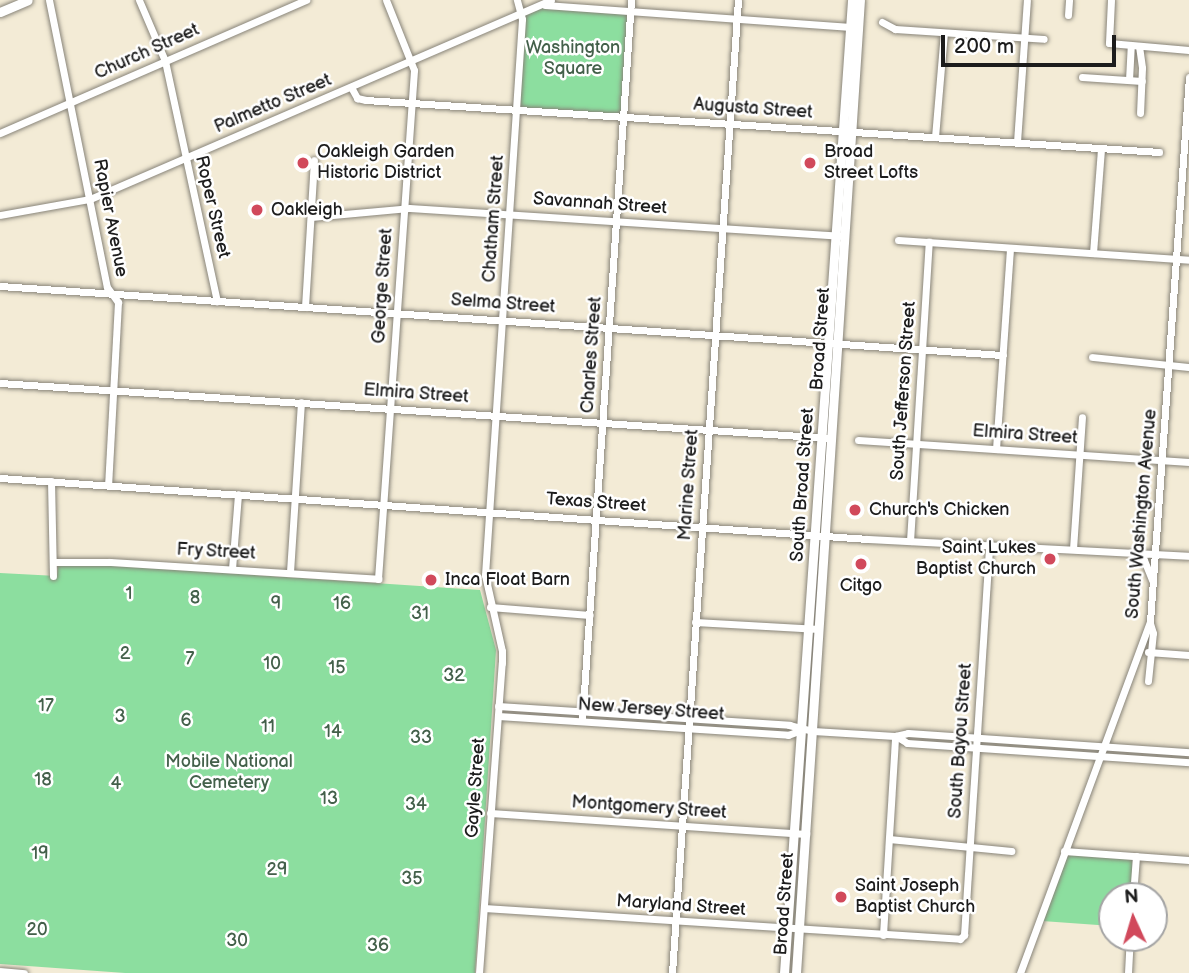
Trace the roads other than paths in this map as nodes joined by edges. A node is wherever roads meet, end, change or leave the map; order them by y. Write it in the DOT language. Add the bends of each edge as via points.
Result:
graph roads {
  1 [pos="28,0"];
  2 [pos="49,0"];
  3 [pos="139,0"];
  4 [pos="306,0"];
  5 [pos="386,0"];
  6 [pos="517,0"];
  7 [pos="551,0"];
  8 [pos="631,0"];
  9 [pos="738,0"];
  10 [pos="852,0"];
  11 [pos="860,0"];
  12 [pos="1027,0"];
  13 [pos="1069,0"];
  14 [pos="1111,0"];
  15 [pos="541,4"];
  16 [pos="630,11"];
  17 [pos="0,12"];
  18 [pos="522,12"];
  19 [pos="1068,15"];
  20 [pos="737,19"];
  21 [pos="882,22"];
  22 [pos="855,27"];
  23 [pos="944,33"];
  24 [pos="1024,38"];
  25 [pos="1044,39"];
  26 [pos="1135,46"];
  27 [pos="1189,50"];
  28 [pos="165,61"];
  29 [pos="411,61"];
  30 [pos="1082,77"];
  31 [pos="1189,77"];
  32 [pos="1129,80"];
  33 [pos="1142,81"];
  34 [pos="351,88"];
  35 [pos="411,102"];
  36 [pos="70,103"];
  37 [pos="517,109"];
  38 [pos="1140,113"];
  39 [pos="623,116"];
  40 [pos="730,123"];
  41 [pos="848,131"];
  42 [pos="0,133"];
  43 [pos="935,137"];
  44 [pos="1017,142"];
  45 [pos="1101,148"];
  46 [pos="1159,152"];
  47 [pos="1186,155"];
  48 [pos="184,159"];
  49 [pos="314,160"];
  50 [pos="90,199"];
  51 [pos="403,209"];
  52 [pos="509,214"];
  53 [pos="0,215"];
  54 [pos="311,217"];
  55 [pos="616,220"];
  56 [pos="723,228"];
  57 [pos="840,236"];
  58 [pos="898,240"];
  59 [pos="929,242"];
  60 [pos="1010,248"];
  61 [pos="1093,253"];
  62 [pos="1177,259"];
  63 [pos="1189,260"];
  64 [pos="0,286"];
  65 [pos="113,294"];
  66 [pos="217,301"];
  67 [pos="305,307"];
  68 [pos="397,313"];
  69 [pos="503,320"];
  70 [pos="610,327"];
  71 [pos="715,334"];
  72 [pos="833,342"];
  73 [pos="923,348"];
  74 [pos="1003,355"];
  75 [pos="1092,357"];
  76 [pos="1169,365"];
  77 [pos="1189,367"];
  78 [pos="0,383"];
  79 [pos="112,390"];
  80 [pos="301,402"];
  81 [pos="390,408"];
  82 [pos="496,416"];
  83 [pos="1082,416"];
  84 [pos="603,423"];
  85 [pos="709,430"];
  86 [pos="826,438"];
  87 [pos="858,440"];
  88 [pos="917,444"];
  89 [pos="996,449"];
  90 [pos="1079,455"];
  91 [pos="1163,461"];
  92 [pos="1189,463"];
  93 [pos="0,478"];
  94 [pos="51,481"];
  95 [pos="108,485"];
  96 [pos="238,494"];
  97 [pos="295,498"];
  98 [pos="384,504"];
  99 [pos="489,512"];
  100 [pos="597,519"];
  101 [pos="702,525"];
  102 [pos="820,534"];
  103 [pos="910,541"];
  104 [pos="989,544"];
  105 [pos="1073,549"];
  106 [pos="1135,552"];
  107 [pos="1156,554"];
  108 [pos="1189,556"];
  109 [pos="53,562"];
  110 [pos="232,569"];
  111 [pos="290,572"];
  112 [pos="53,576"];
  113 [pos="378,579"];
  114 [pos="1154,584"];
  115 [pos="490,607"];
  116 [pos="590,615"];
  117 [pos="695,622"];
  118 [pos="1150,622"];
  119 [pos="808,629"];
  120 [pos="819,629"];
  121 [pos="1139,651"];
  122 [pos="1151,652"];
  123 [pos="1189,654"];
  124 [pos="805,670"];
  125 [pos="816,671"];
  126 [pos="1148,681"];
  127 [pos="498,706"];
  128 [pos="583,712"];
  129 [pos="498,716"];
  130 [pos="690,718"];
  131 [pos="582,721"];
  132 [pos="689,729"];
  133 [pos="801,730"];
  134 [pos="813,731"];
  135 [pos="895,736"];
  136 [pos="976,738"];
  137 [pos="1063,744"];
  138 [pos="1102,746"];
  139 [pos="976,747"];
  140 [pos="1147,749"];
  141 [pos="1189,752"];
  142 [pos="1063,753"];
  143 [pos="1099,756"];
  144 [pos="1146,759"];
  145 [pos="1189,762"];
  146 [pos="490,813"];
  147 [pos="683,826"];
  148 [pos="794,833"];
  149 [pos="806,834"];
  150 [pos="889,839"];
  151 [pos="970,845"];
  152 [pos="1011,850"];
  153 [pos="1064,851"];
  154 [pos="1136,856"];
  155 [pos="1189,860"];
  156 [pos="1134,882"];
  157 [pos="484,908"];
  158 [pos="676,920"];
  159 [pos="787,929"];
  160 [pos="799,930"];
  161 [pos="883,935"];
  162 [pos="960,939"];
  163 [pos="1129,952"];
  164 [pos="0,971"];
  165 [pos="23,973"];
  166 [pos="479,973"];
  167 [pos="672,973"];
  168 [pos="784,973"];
  169 [pos="796,973"];
  170 [pos="1020,973"];
  171 [pos="1128,973"];
  1 -- 17 [label="main road"];
  2 -- 36 [label="street, Rapier Avenue"];
  3 -- 28 [label="street, Roper Street"];
  4 -- 28 [label="street, Church Street"];
  5 -- 29 [label="street, George Street"];
  6 -- 18 [label="street, Chatham Street"];
  7 -- 15 [label="street, Palmetto Street"];
  8 -- 16 [label="street, Charles Street"];
  9 -- 20 [label="street, Marine Street"];
  10 -- 22 [label="main road"];
  11 -- 22 [label="main road, Broad Street"];
  12 -- 24 [label="street"];
  13 -- 19 [label="street"];
  14 -- 26 [label="street" via="1109,43"];
  15 -- 16 [label="street"];
  15 -- 18 [label="street, Palmetto Street"];
  16 -- 20 [label="street"];
  16 -- 39 [label="street, Charles Street"];
  18 -- 29 [label="street, Palmetto Street"];
  18 -- 37 [label="street, Chatham Street"];
  20 -- 22 [label="street"];
  20 -- 40 [label="street, Marine Street"];
  21 -- 23 [label="street" via="895,29"];
  22 -- 41 [label="main road, Broad Street"];
  23 -- 24 [label="street"];
  23 -- 43 [label="street"];
  24 -- 25 [label="street"];
  24 -- 44 [label="street"];
  26 -- 27 [label="street"];
  26 -- 32 [label="street"];
  26 -- 33 [label="street"];
  28 -- 36 [label="street, Church Street"];
  28 -- 48 [label="street, Roper Street"];
  29 -- 34 [label="street, Palmetto Street"];
  29 -- 35 [label="street, George Street"];
  30 -- 32 [label="street"];
  31 -- 47 [label="street, South Washington Avenue"];
  32 -- 33 [label="street"];
  33 -- 38 [label="street"];
  34 -- 35 [label="street, Augusta Street" via="356,98"];
  34 -- 48 [label="street, Palmetto Street"];
  35 -- 37 [label="street, Augusta Street"];
  35 -- 51 [label="street, George Street"];
  36 -- 42 [label="street, Church Street"];
  36 -- 50 [label="street, Rapier Avenue"];
  37 -- 39 [label="street, Augusta Street"];
  37 -- 52 [label="street, Chatham Street"];
  39 -- 40 [label="street, Augusta Street"];
  39 -- 55 [label="street, Charles Street"];
  40 -- 41 [label="street, Augusta Street"];
  40 -- 56 [label="street, Marine Street"];
  41 -- 43 [label="street, Augusta Street"];
  41 -- 57 [label="main road, Broad Street"];
  43 -- 44 [label="street, Augusta Street"];
  44 -- 45 [label="street, Augusta Street"];
  45 -- 46 [label="street, Augusta Street"];
  45 -- 61 [label="street"];
  47 -- 62 [label="street, South Washington Avenue"];
  48 -- 50 [label="street, Palmetto Street"];
  48 -- 66 [label="street, Roper Street"];
  49 -- 54 [label="street"];
  50 -- 53 [label="street, Palmetto Street"];
  50 -- 65 [label="street, Rapier Avenue" via="107,287"];
  51 -- 52 [label="street, Savannah Street"];
  51 -- 54 [label="street, Savannah Street"];
  51 -- 68 [label="street, George Street"];
  52 -- 55 [label="street, Savannah Street"];
  52 -- 69 [label="street, Chatham Street"];
  54 -- 67 [label="street"];
  55 -- 56 [label="street, Savannah Street"];
  55 -- 70 [label="street, Charles Street"];
  56 -- 57 [label="street, Savannah Street"];
  56 -- 71 [label="street, Marine Street"];
  57 -- 72 [label="main road, Broad Street"];
  58 -- 59 [label="street"];
  59 -- 60 [label="street"];
  59 -- 73 [label="street, South Jefferson Street"];
  60 -- 61 [label="street"];
  60 -- 74 [label="street"];
  61 -- 62 [label="street"];
  62 -- 63 [label="street"];
  62 -- 76 [label="street, South Washington Avenue"];
  64 -- 65 [label="street, Selma Street"];
  65 -- 66 [label="street, Selma Street"];
  65 -- 79 [label="street, Rapier Avenue" via="118,302"];
  66 -- 67 [label="street, Selma Street"];
  67 -- 68 [label="street, Selma Street"];
  68 -- 69 [label="street, Selma Street"];
  68 -- 81 [label="street, George Street"];
  69 -- 70 [label="street, Selma Street"];
  69 -- 82 [label="street, Chatham Street"];
  70 -- 71 [label="street, Selma Street"];
  70 -- 84 [label="street, Charles Street"];
  71 -- 72 [label="street, Selma Street"];
  71 -- 85 [label="street, Marine Street"];
  72 -- 73 [label="street, Selma Street"];
  72 -- 86 [label="main road, Broad Street"];
  73 -- 74 [label="street, Selma Street"];
  73 -- 88 [label="street, South Jefferson Street"];
  74 -- 89 [label="street"];
  75 -- 76 [label="street"];
  76 -- 77 [label="street"];
  76 -- 91 [label="street, South Washington Avenue"];
  78 -- 79 [label="street, Elmira Street"];
  79 -- 80 [label="street, Elmira Street"];
  79 -- 95 [label="street, Rapier Avenue"];
  80 -- 81 [label="street, Elmira Street"];
  80 -- 97 [label="street"];
  81 -- 82 [label="street, Elmira Street"];
  81 -- 98 [label="street, George Street"];
  82 -- 84 [label="street, Elmira Street"];
  82 -- 99 [label="street, Chatham Street"];
  83 -- 90 [label="street"];
  84 -- 85 [label="street, Elmira Street"];
  84 -- 100 [label="street, Charles Street"];
  85 -- 86 [label="street, Elmira Street"];
  85 -- 101 [label="street, Marine Street"];
  86 -- 102 [label="main road, Broad Street"];
  87 -- 88 [label="street, Elmira Street"];
  88 -- 89 [label="street, Elmira Street"];
  88 -- 103 [label="street, South Jefferson Street"];
  89 -- 90 [label="street, Elmira Street"];
  90 -- 91 [label="street, Elmira Street"];
  90 -- 105 [label="street"];
  91 -- 92 [label="street, Elmira Street"];
  91 -- 107 [label="street, South Washington Avenue"];
  93 -- 94 [label="street, Texas Street"];
  94 -- 95 [label="street, Texas Street"];
  94 -- 109 [label="street"];
  95 -- 96 [label="street, Texas Street"];
  96 -- 97 [label="street, Texas Street"];
  96 -- 110 [label="street"];
  97 -- 98 [label="street, Texas Street"];
  97 -- 111 [label="street"];
  98 -- 99 [label="street, Texas Street"];
  98 -- 113 [label="street, George Street"];
  99 -- 100 [label="street, Texas Street"];
  99 -- 115 [label="street, Chatham Street" via="485,575"];
  100 -- 101 [label="street, Texas Street"];
  100 -- 116 [label="street, Charles Street"];
  101 -- 102 [label="street, Texas Street"];
  101 -- 117 [label="street, Marine Street"];
  102 -- 103 [label="street, Texas Street"];
  102 -- 119 [label="main road, South Broad Street"];
  102 -- 120 [label="main road, Broad Street"];
  103 -- 104 [label="street, Texas Street"];
  104 -- 105 [label="street, Texas Street"];
  104 -- 136 [label="street, South Bayou Street"];
  105 -- 106 [label="street, Texas Street"];
  106 -- 107 [label="street, Texas Street"];
  106 -- 114 [label="street" via="1144,560"];
  107 -- 108 [label="street, Texas Street"];
  107 -- 114 [label="street, South Washington Avenue"];
  109 -- 110 [label="street, Fry Street"];
  109 -- 112 [label="street"];
  110 -- 111 [label="street, Fry Street"];
  111 -- 113 [label="street, Fry Street"];
  114 -- 118 [label="street, South Washington Avenue"];
  115 -- 116 [label="street"];
  115 -- 127 [label="street, Gayle Street" via="502,651"];
  116 -- 128 [label="street, Charles Street"];
  117 -- 119 [label="street"];
  117 -- 130 [label="street, Marine Street"];
  118 -- 121 [label="street, South Washington Avenue"];
  118 -- 122 [label="street"];
  119 -- 120 [label="street"];
  119 -- 124 [label="main road, South Broad Street"];
  120 -- 125 [label="main road, Broad Street"];
  121 -- 122 [label="street"];
  121 -- 138 [label="street, South Washington Avenue"];
  122 -- 123 [label="street"];
  122 -- 126 [label="street"];
  124 -- 125 [label="street"];
  124 -- 133 [label="main road, South Broad Street"];
  125 -- 134 [label="main road, Broad Street"];
  127 -- 128 [label="street, New Jersey Street"];
  127 -- 129 [label="street, Gayle Street"];
  128 -- 130 [label="street, New Jersey Street"];
  128 -- 131 [label="street, Charles Street"];
  129 -- 131 [label="street, New Jersey Street"];
  129 -- 146 [label="street, Gayle Street"];
  130 -- 132 [label="street, Marine Street"];
  130 -- 133 [label="street, New Jersey Street" via="789,725"];
  131 -- 132 [label="street, New Jersey Street"];
  132 -- 133 [label="street, New Jersey Street" via="788,735"];
  132 -- 147 [label="street, Marine Street"];
  133 -- 134 [label="street, New Jersey Street"];
  133 -- 148 [label="main road, South Broad Street"];
  134 -- 135 [label="street, New Jersey Street"];
  134 -- 149 [label="main road, Broad Street"];
  135 -- 136 [label="street, New Jersey Street"];
  135 -- 139 [label="street, New Jersey Street" via="907,743"];
  135 -- 150 [label="street"];
  136 -- 137 [label="street, New Jersey Street"];
  136 -- 139 [label="street, South Bayou Street"];
  137 -- 138 [label="street, New Jersey Street"];
  137 -- 142 [label="street"];
  138 -- 140 [label="street, New Jersey Street"];
  138 -- 143 [label="street, South Washington Avenue"];
  139 -- 142 [label="street, New Jersey Street"];
  139 -- 151 [label="street, South Bayou Street"];
  140 -- 141 [label="street, New Jersey Street"];
  140 -- 144 [label="street"];
  142 -- 143 [label="street, New Jersey Street"];
  143 -- 144 [label="street, New Jersey Street"];
  143 -- 153 [label="street, South Washington Avenue"];
  144 -- 145 [label="street, New Jersey Street"];
  146 -- 147 [label="street, Montgomery Street"];
  146 -- 157 [label="street, Gayle Street"];
  147 -- 148 [label="street, Montgomery Street"];
  147 -- 158 [label="street, Marine Street"];
  148 -- 149 [label="street, Montgomery Street"];
  148 -- 159 [label="main road, South Broad Street"];
  149 -- 160 [label="main road, Broad Street"];
  150 -- 151 [label="street"];
  150 -- 161 [label="street"];
  151 -- 152 [label="street"];
  151 -- 162 [label="street, South Bayou Street" via="964,935"];
  153 -- 154 [label="street"];
  153 -- 170 [label="street, South Washington Avenue"];
  154 -- 155 [label="street"];
  154 -- 156 [label="street"];
  157 -- 158 [label="street, Maryland Street"];
  157 -- 166 [label="street, Gayle Street"];
  158 -- 159 [label="street, Maryland Street"];
  158 -- 167 [label="street, Marine Street"];
  159 -- 160 [label="street, Maryland Street"];
  159 -- 168 [label="main road, South Broad Street"];
  160 -- 161 [label="street, Maryland Street"];
  160 -- 169 [label="main road, Broad Street"];
  161 -- 162 [label="street, Maryland Street"];
  163 -- 171 [label="street"];
  164 -- 165 [label="street"];
}
